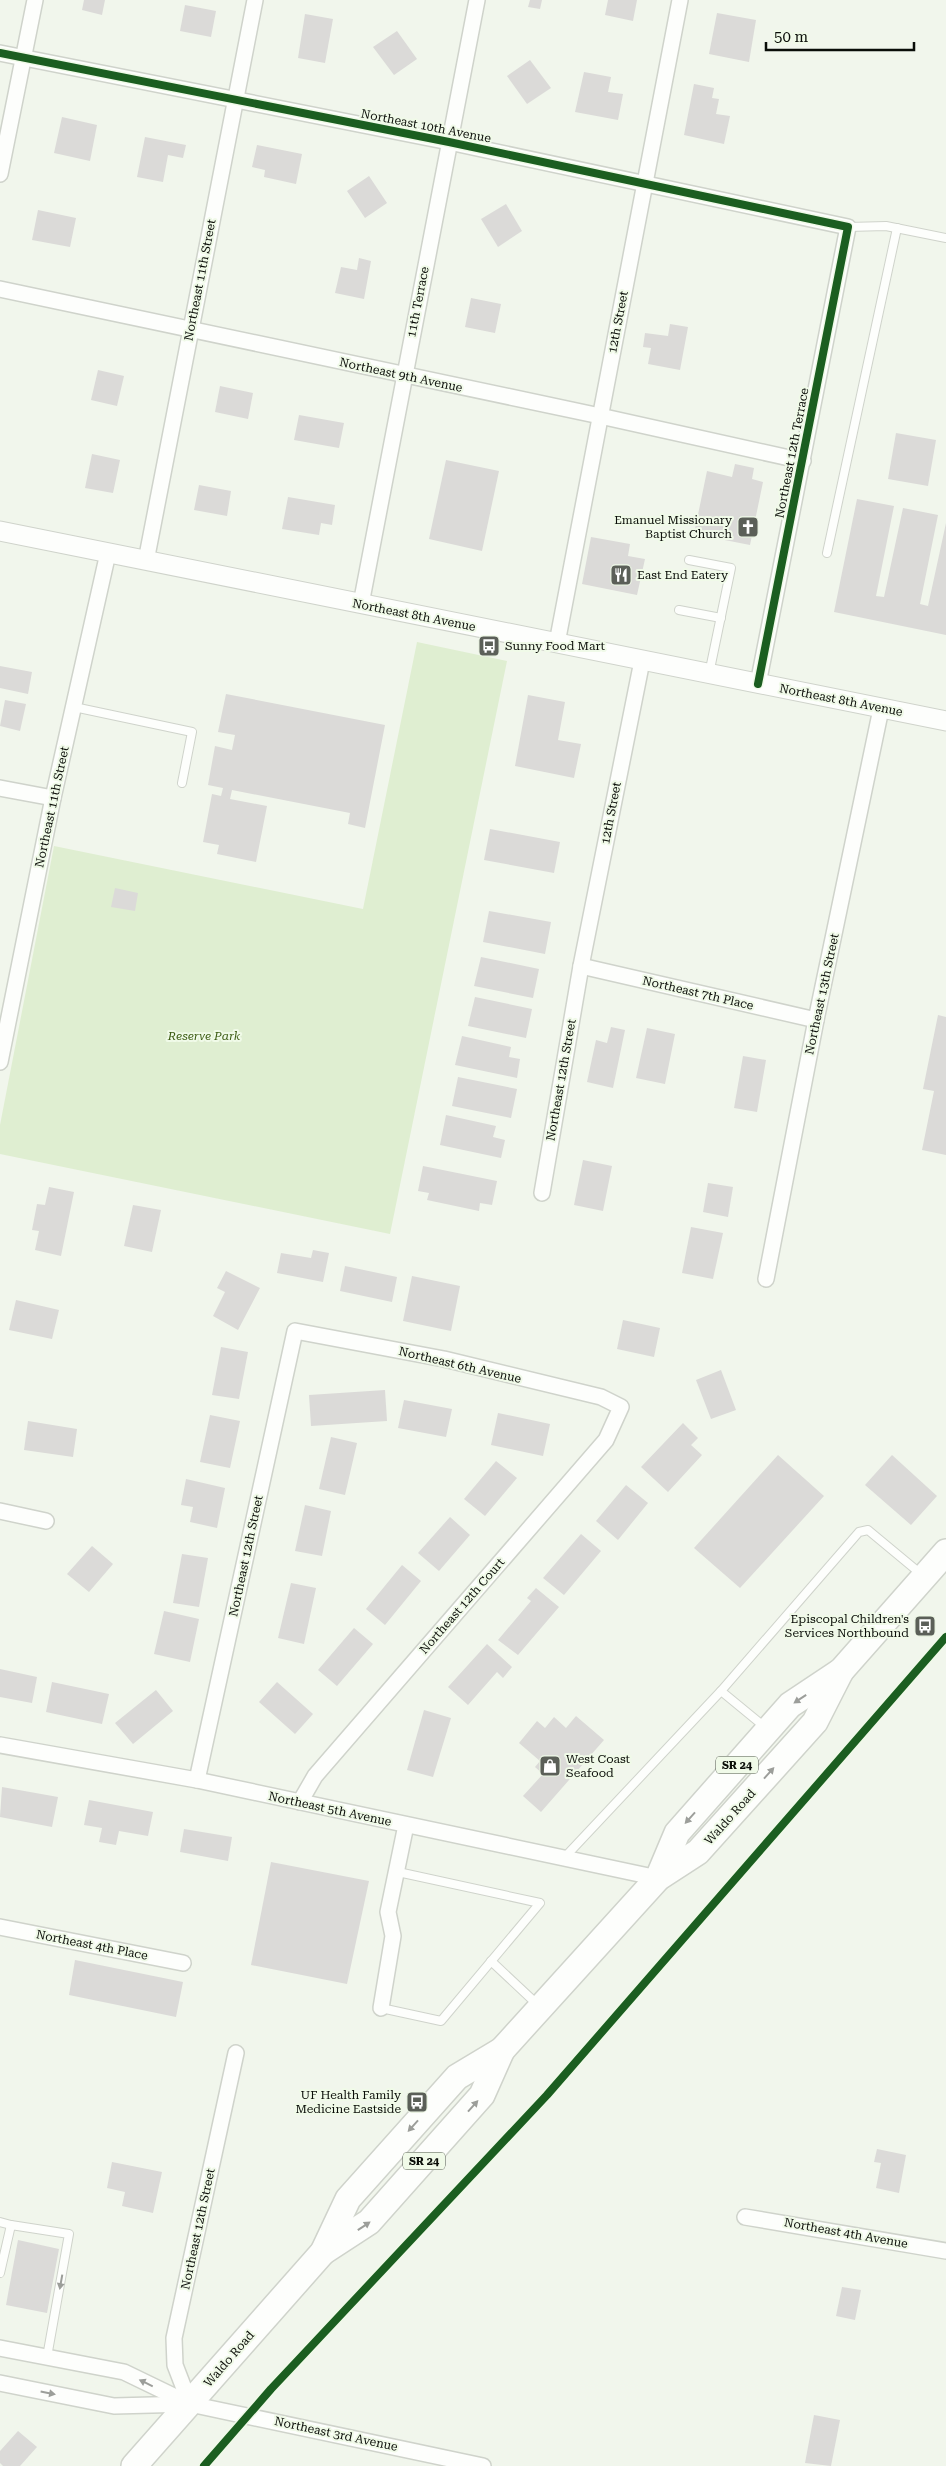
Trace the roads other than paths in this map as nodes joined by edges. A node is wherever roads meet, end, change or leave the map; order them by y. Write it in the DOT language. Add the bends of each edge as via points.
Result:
graph roads {
  1 [pos="35,0"];
  2 [pos="254,0"];
  3 [pos="477,0"];
  4 [pos="680,0"];
  5 [pos="0,53"];
  6 [pos="23,58"];
  7 [pos="234,100"];
  8 [pos="449,142"];
  9 [pos="0,174"];
  10 [pos="645,182"];
  11 [pos="848,227"];
  12 [pos="897,228"];
  13 [pos="946,238"];
  14 [pos="0,289"];
  15 [pos="191,330"];
  16 [pos="404,376"];
  17 [pos="600,416"];
  18 [pos="803,461"];
  19 [pos="0,531"];
  20 [pos="108,553"];
  21 [pos="827,553"];
  22 [pos="689,560"];
  23 [pos="146,561"];
  24 [pos="361,604"];
  25 [pos="679,610"];
  26 [pos="721,618"];
  27 [pos="557,644"];
  28 [pos="642,661"];
  29 [pos="709,674"];
  30 [pos="758,684"];
  31 [pos="74,707"];
  32 [pos="881,709"];
  33 [pos="946,721"];
  34 [pos="182,783"];
  35 [pos="0,788"];
  36 [pos="53,798"];
  37 [pos="581,966"];
  38 [pos="816,1020"];
  39 [pos="3,1026"];
  40 [pos="0,1062"];
  41 [pos="542,1193"];
  42 [pos="766,1279"];
  43 [pos="296,1331"];
  44 [pos="621,1407"];
  45 [pos="0,1511"];
  46 [pos="46,1521"];
  47 [pos="946,1552"];
  48 [pos="924,1577"];
  49 [pos="840,1671"];
  50 [pos="721,1691"];
  51 [pos="768,1730"];
  52 [pos="0,1745"];
  53 [pos="197,1780"];
  54 [pos="300,1802"];
  55 [pos="406,1825"];
  56 [pos="564,1858"];
  57 [pos="398,1872"];
  58 [pos="658,1878"];
  59 [pos="0,1927"];
  60 [pos="491,1961"];
  61 [pos="184,1963"];
  62 [pos="381,2008"];
  63 [pos="541,2008"];
  64 [pos="236,2053"];
  65 [pos="745,2217"];
  66 [pos="0,2222"];
  67 [pos="11,2224"];
  68 [pos="946,2251"];
  69 [pos="0,2273"];
  70 [pos="0,2348"];
  71 [pos="47,2357"];
  72 [pos="0,2383"];
  73 [pos="190,2404"];
  74 [pos="134,2466"];
  75 [pos="482,2466"];
  1 -- 6 [label="street"];
  2 -- 7 [label="street, Northeast 11th Street"];
  3 -- 8 [label="street, 11th Terrace"];
  4 -- 10 [label="street, 12th Street"];
  5 -- 6 [label="street, Northeast 10th Avenue"];
  6 -- 7 [label="street, Northeast 10th Avenue"];
  6 -- 9 [label="street"];
  7 -- 8 [label="street, Northeast 10th Avenue"];
  7 -- 15 [label="street, Northeast 11th Street"];
  8 -- 10 [label="street, Northeast 10th Avenue"];
  8 -- 16 [label="street, 11th Terrace"];
  10 -- 11 [label="street, Northeast 10th Avenue"];
  10 -- 17 [label="street, 12th Street"];
  11 -- 12 [label="lane"];
  11 -- 18 [label="street, Northeast 12th Terrace"];
  12 -- 13 [label="lane"];
  12 -- 21 [label="lane"];
  14 -- 15 [label="street, Northeast 9th Avenue"];
  15 -- 16 [label="street, Northeast 9th Avenue"];
  15 -- 23 [label="street, Northeast 11th Street"];
  16 -- 17 [label="street, Northeast 9th Avenue"];
  16 -- 24 [label="street, 11th Terrace"];
  17 -- 18 [label="street, Northeast 9th Avenue"];
  17 -- 27 [label="street, 12th Street"];
  18 -- 30 [label="street, Northeast 12th Terrace"];
  19 -- 20 [label="street, Northeast 8th Avenue"];
  20 -- 23 [label="street, Northeast 8th Avenue"];
  20 -- 31 [label="street, Northeast 11th Street"];
  22 -- 26 [label="lane" via="731,568"];
  23 -- 24 [label="street, Northeast 8th Avenue"];
  24 -- 27 [label="street, Northeast 8th Avenue"];
  25 -- 26 [label="lane"];
  26 -- 29 [label="lane"];
  27 -- 28 [label="street, Northeast 8th Avenue"];
  28 -- 29 [label="street, Northeast 8th Avenue"];
  28 -- 37 [label="street, 12th Street"];
  29 -- 30 [label="street, Northeast 8th Avenue"];
  30 -- 32 [label="street, Northeast 8th Avenue"];
  31 -- 34 [label="lane" via="192,732"];
  31 -- 36 [label="street, Northeast 11th Street"];
  32 -- 33 [label="street, Northeast 8th Avenue"];
  32 -- 38 [label="street, Northeast 13th Street"];
  35 -- 36 [label="street"];
  36 -- 39 [label="street, Northeast 11th Street"];
  37 -- 38 [label="street, Northeast 7th Place"];
  37 -- 41 [label="street, Northeast 12th Street"];
  38 -- 42 [label="street, Northeast 13th Street"];
  39 -- 40 [label="street, Northeast 11th Street"];
  43 -- 44 [label="street, Northeast 6th Avenue" via="444,1359 601,1397"];
  43 -- 53 [label="street, Northeast 12th Street"];
  44 -- 54 [label="street, Northeast 12th Court" via="606,1440 315,1776"];
  45 -- 46 [label="street"];
  47 -- 48 [label="highway, Waldo Road / SR 24"];
  48 -- 49 [label="highway, Waldo Road / SR 24"];
  48 -- 50 [label="lane" via="868,1530 859,1532"];
  49 -- 51 [label="highway, Waldo Road / SR 24, one-way" via="790,1705"];
  58 -- 49 [label="highway, Waldo Road / SR 24, one-way" via="698,1852 815,1722"];
  50 -- 51 [label="lane"];
  50 -- 56 [label="lane"];
  51 -- 58 [label="highway, Waldo Road / SR 24, one-way" via="676,1833"];
  52 -- 53 [label="street, Northeast 5th Avenue"];
  53 -- 54 [label="street, Northeast 5th Avenue"];
  54 -- 55 [label="street, Northeast 5th Avenue"];
  55 -- 56 [label="street, Northeast 5th Avenue"];
  55 -- 57 [label="street"];
  56 -- 58 [label="street, Northeast 5th Avenue"];
  57 -- 60 [label="lane" via="540,1903"];
  57 -- 62 [label="street" via="388,1912 393,1936"];
  58 -- 63 [label="highway, Waldo Road / SR 24"];
  59 -- 61 [label="street, Northeast 4th Place"];
  60 -- 62 [label="lane" via="441,2021"];
  60 -- 63 [label="lane"];
  63 -- 73 [label="highway, Waldo Road / SR 24" via="502,2050 482,2095 376,2215 323,2252"];
  64 -- 73 [label="street, Northeast 12th Street" via="174,2338 175,2365"];
  65 -- 68 [label="street, Northeast 4th Avenue"];
  66 -- 67 [label="lane"];
  67 -- 69 [label="lane"];
  67 -- 71 [label="lane, one-way" via="69,2234"];
  70 -- 71 [label="street, Northeast 3rd Avenue"];
  73 -- 71 [label="street, Northeast 3rd Avenue, one-way" via="124,2372"];
  72 -- 73 [label="street, Northeast 3rd Avenue, one-way" via="114,2406"];
  73 -- 74 [label="highway, Waldo Road / SR 24"];
  73 -- 75 [label="street, Northeast 3rd Avenue"];
}
